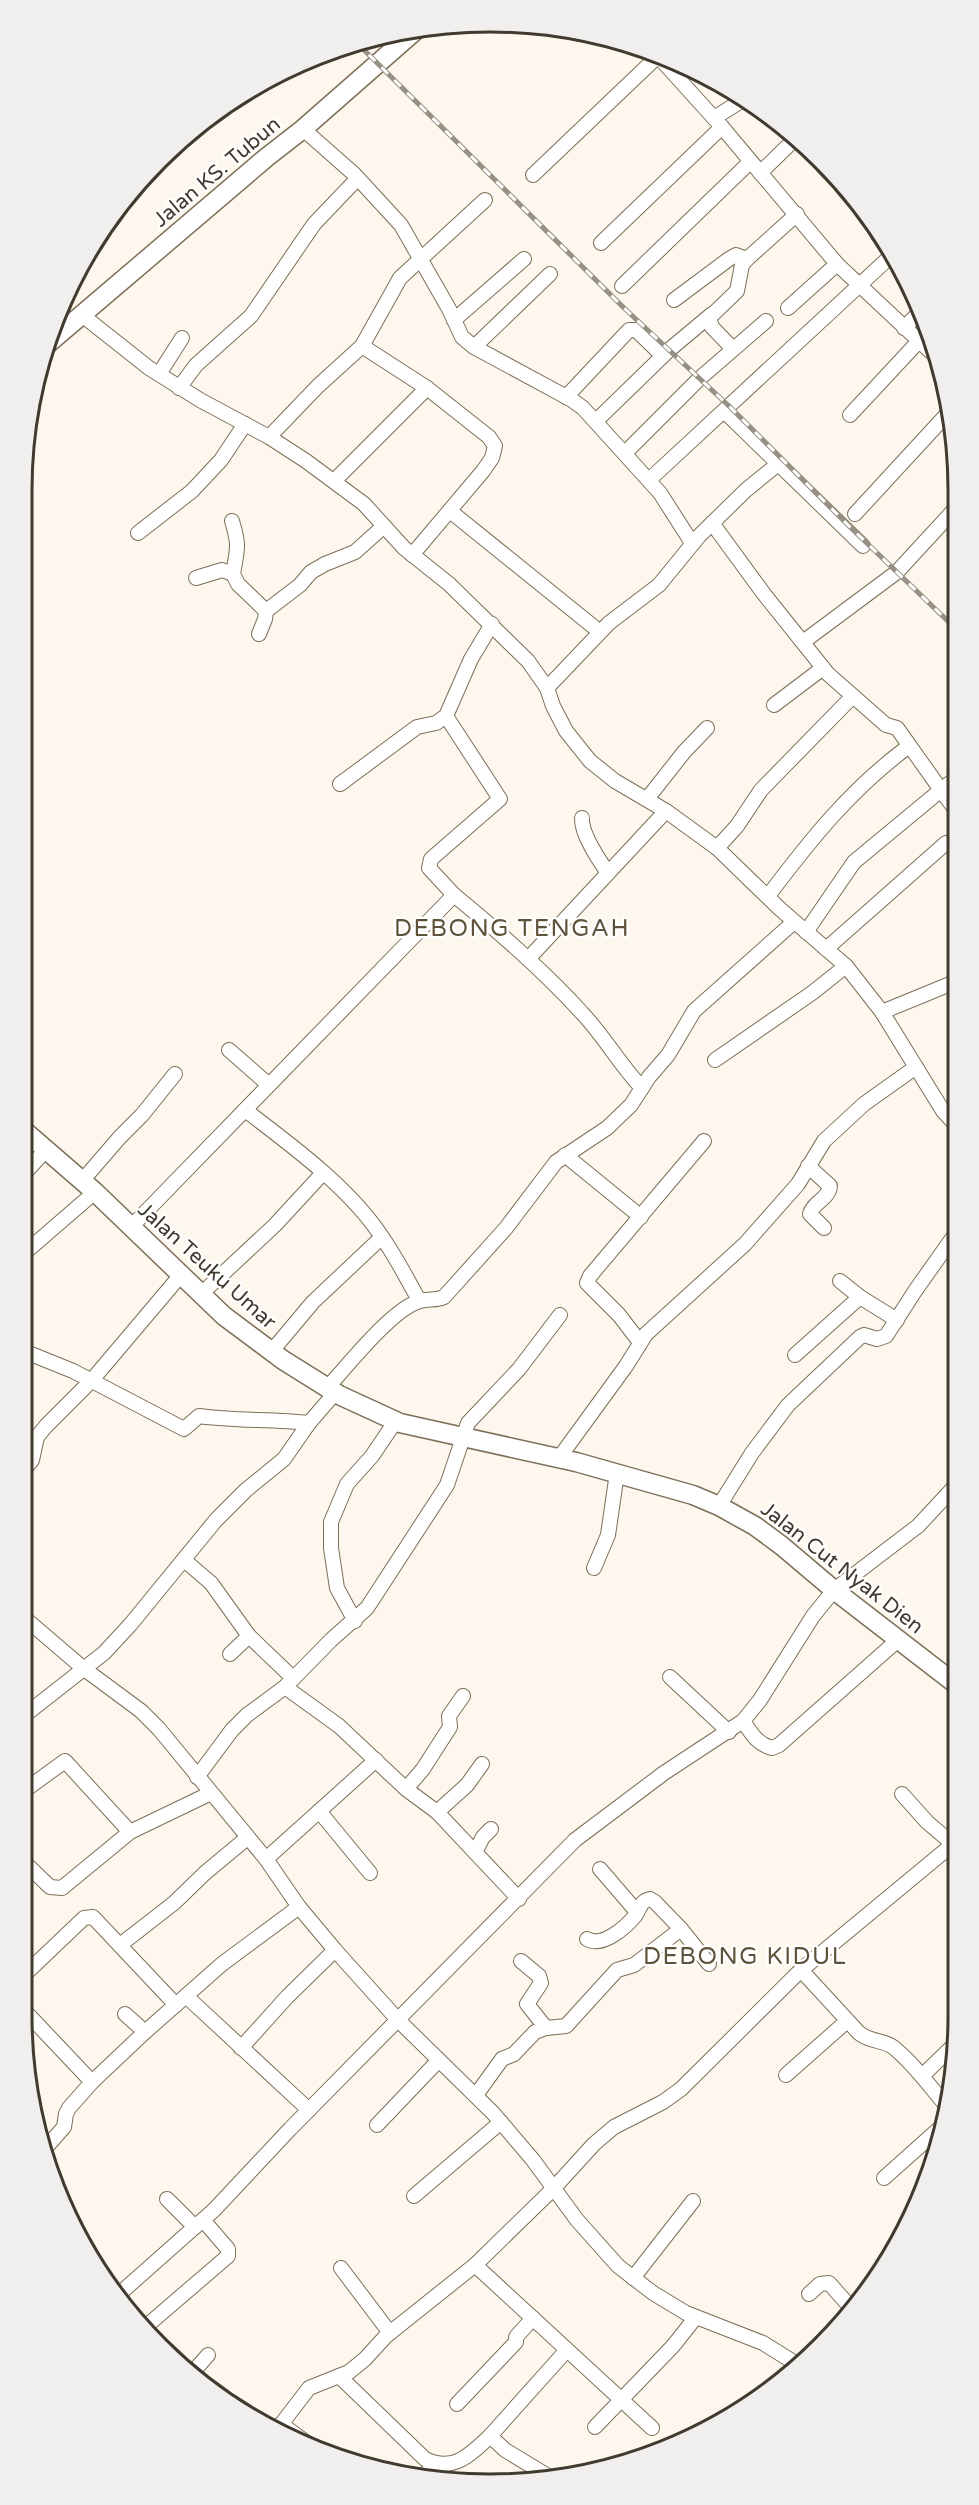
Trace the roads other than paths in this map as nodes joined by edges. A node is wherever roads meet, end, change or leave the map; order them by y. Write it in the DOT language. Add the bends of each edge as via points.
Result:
graph roads {
  1 [pos="406,39"];
  2 [pos="651,61"];
  3 [pos="683,75"];
  4 [pos="738,105"];
  5 [pos="718,123"];
  6 [pos="303,129"];
  7 [pos="790,144"];
  8 [pos="750,162"];
  9 [pos="760,173"];
  10 [pos="533,175"];
  11 [pos="357,179"];
  12 [pos="485,200"];
  13 [pos="797,214"];
  14 [pos="601,243"];
  15 [pos="524,259"];
  16 [pos="747,259"];
  17 [pos="886,260"];
  18 [pos="420,261"];
  19 [pos="837,264"];
  20 [pos="550,274"];
  21 [pos="860,285"];
  22 [pos="622,286"];
  23 [pos="674,300"];
  24 [pos="788,308"];
  25 [pos="712,314"];
  26 [pos="82,315"];
  27 [pos="914,318"];
  28 [pos="454,320"];
  29 [pos="766,321"];
  30 [pos="904,328"];
  31 [pos="59,335"];
  32 [pos="182,338"];
  33 [pos="918,342"];
  34 [pos="362,346"];
  35 [pos="474,347"];
  36 [pos="925,347"];
  37 [pos="733,349"];
  38 [pos="663,356"];
  39 [pos="159,374"];
  40 [pos="179,388"];
  41 [pos="427,388"];
  42 [pos="566,397"];
  43 [pos="725,412"];
  44 [pos="850,415"];
  45 [pos="942,419"];
  46 [pos="596,421"];
  47 [pos="244,424"];
  48 [pos="269,437"];
  49 [pos="625,453"];
  50 [pos="778,464"];
  51 [pos="649,480"];
  52 [pos="334,481"];
  53 [pos="450,511"];
  54 [pos="855,514"];
  55 [pos="948,517"];
  56 [pos="232,521"];
  57 [pos="712,523"];
  58 [pos="384,526"];
  59 [pos="138,533"];
  60 [pos="692,543"];
  61 [pos="863,546"];
  62 [pos="412,555"];
  63 [pos="232,574"];
  64 [pos="196,578"];
  65 [pos="266,611"];
  66 [pos="492,624"];
  67 [pos="600,632"];
  68 [pos="259,634"];
  69 [pos="803,642"];
  70 [pos="823,668"];
  71 [pos="547,688"];
  72 [pos="852,697"];
  73 [pos="774,705"];
  74 [pos="446,716"];
  75 [pos="707,728"];
  76 [pos="909,746"];
  77 [pos="340,784"];
  78 [pos="948,784"];
  79 [pos="941,790"];
  80 [pos="647,799"];
  81 [pos="948,800"];
  82 [pos="666,811"];
  83 [pos="582,818"];
  84 [pos="948,843"];
  85 [pos="717,848"];
  86 [pos="608,873"];
  87 [pos="454,895"];
  88 [pos="768,896"];
  89 [pos="794,922"];
  90 [pos="807,932"];
  91 [pos="826,950"];
  92 [pos="528,959"];
  93 [pos="846,966"];
  94 [pos="948,985"];
  95 [pos="882,1012"];
  96 [pos="230,1050"];
  97 [pos="715,1060"];
  98 [pos="916,1067"];
  99 [pos="175,1074"];
  100 [pos="269,1085"];
  101 [pos="642,1088"];
  102 [pos="245,1110"];
  103 [pos="948,1116"];
  104 [pos="32,1138"];
  105 [pos="704,1142"];
  106 [pos="46,1150"];
  107 [pos="565,1155"];
  108 [pos="32,1165"];
  109 [pos="808,1166"];
  110 [pos="323,1173"];
  111 [pos="88,1186"];
  112 [pos="641,1217"];
  113 [pos="130,1228"];
  114 [pos="824,1228"];
  115 [pos="382,1237"];
  116 [pos="32,1245"];
  117 [pos="948,1245"];
  118 [pos="180,1276"];
  119 [pos="840,1281"];
  120 [pos="200,1295"];
  121 [pos="860,1297"];
  122 [pos="419,1300"];
  123 [pos="560,1315"];
  124 [pos="897,1320"];
  125 [pos="639,1341"];
  126 [pos="271,1352"];
  127 [pos="32,1355"];
  128 [pos="795,1355"];
  129 [pos="92,1380"];
  130 [pos="331,1390"];
  131 [pos="396,1422"];
  132 [pos="309,1423"];
  133 [pos="464,1438"];
  134 [pos="559,1458"];
  135 [pos="32,1460"];
  136 [pos="617,1473"];
  137 [pos="693,1496"];
  138 [pos="948,1504"];
  139 [pos="719,1506"];
  140 [pos="184,1560"];
  141 [pos="594,1568"];
  142 [pos="834,1590"];
  143 [pos="355,1621"];
  144 [pos="32,1624"];
  145 [pos="249,1636"];
  146 [pos="898,1640"];
  147 [pos="230,1654"];
  148 [pos="83,1668"];
  149 [pos="670,1677"];
  150 [pos="948,1678"];
  151 [pos="289,1682"];
  152 [pos="463,1696"];
  153 [pos="32,1709"];
  154 [pos="743,1721"];
  155 [pos="729,1732"];
  156 [pos="376,1760"];
  157 [pos="482,1764"];
  158 [pos="197,1777"];
  159 [pos="32,1785"];
  160 [pos="406,1789"];
  161 [pos="211,1793"];
  162 [pos="902,1794"];
  163 [pos="319,1811"];
  164 [pos="437,1812"];
  165 [pos="492,1829"];
  166 [pos="130,1832"];
  167 [pos="948,1837"];
  168 [pos="247,1838"];
  169 [pos="948,1848"];
  170 [pos="475,1852"];
  171 [pos="266,1859"];
  172 [pos="32,1869"];
  173 [pos="600,1869"];
  174 [pos="370,1873"];
  175 [pos="519,1899"];
  176 [pos="299,1907"];
  177 [pos="637,1912"];
  178 [pos="681,1929"];
  179 [pos="587,1939"];
  180 [pos="120,1945"];
  181 [pos="335,1950"];
  182 [pos="521,1961"];
  183 [pos="709,1964"];
  184 [pos="32,1968"];
  185 [pos="801,1970"];
  186 [pos="181,2000"];
  187 [pos="125,2014"];
  188 [pos="32,2019"];
  189 [pos="398,2020"];
  190 [pos="847,2021"];
  191 [pos="546,2028"];
  192 [pos="145,2032"];
  193 [pos="242,2048"];
  194 [pos="946,2053"];
  195 [pos="440,2060"];
  196 [pos="786,2075"];
  197 [pos="922,2076"];
  198 [pos="92,2082"];
  199 [pos="476,2095"];
  200 [pos="940,2098"];
  201 [pos="309,2110"];
  202 [pos="501,2122"];
  203 [pos="377,2125"];
  204 [pos="932,2134"];
  205 [pos="50,2143"];
  206 [pos="884,2178"];
  207 [pos="553,2189"];
  208 [pos="414,2196"];
  209 [pos="167,2199"];
  210 [pos="693,2201"];
  211 [pos="199,2224"];
  212 [pos="475,2265"];
  213 [pos="341,2268"];
  214 [pos="633,2278"];
  215 [pos="123,2290"];
  216 [pos="809,2294"];
  217 [pos="846,2303"];
  218 [pos="696,2317"];
  219 [pos="533,2318"];
  220 [pos="150,2323"];
  221 [pos="390,2333"];
  222 [pos="566,2351"];
  223 [pos="208,2355"];
  224 [pos="791,2360"];
  225 [pos="197,2367"];
  226 [pos="339,2376"];
  227 [pos="623,2399"];
  228 [pos="457,2404"];
  229 [pos="281,2423"];
  230 [pos="595,2427"];
  231 [pos="652,2428"];
  232 [pos="490,2436"];
  233 [pos="434,2464"];
  234 [pos="429,2470"];
  235 [pos="540,2471"];
  1 -- 6 [label="main road, Jalan KS. Tubun"];
  2 -- 10 [label="street"];
  3 -- 5 [label="street"];
  4 -- 5 [label="street"];
  5 -- 8 [label="street"];
  5 -- 14 [label="street"];
  6 -- 11 [label="street"];
  6 -- 26 [label="main road, Jalan KS. Tubun"];
  7 -- 9 [label="street"];
  8 -- 9 [label="street"];
  8 -- 22 [label="street"];
  9 -- 13 [label="street"];
  11 -- 18 [label="street" via="402,225"];
  11 -- 40 [label="street" via="314,224 251,316 196,364"];
  12 -- 18 [label="street"];
  13 -- 16 [label="street"];
  13 -- 19 [label="street"];
  15 -- 28 [label="street"];
  16 -- 23 [label="street" via="736,255"];
  16 -- 25 [label="street" via="737,291"];
  17 -- 21 [label="street"];
  18 -- 28 [label="street"];
  18 -- 34 [label="street" via="400,278"];
  19 -- 21 [label="street"];
  19 -- 24 [label="street"];
  20 -- 35 [label="street"];
  21 -- 30 [label="street"];
  21 -- 43 [label="street"];
  25 -- 37 [label="street" via="712,327"];
  25 -- 38 [label="street"];
  26 -- 31 [label="main road, Jalan KS. Tubun"];
  26 -- 39 [label="street"];
  27 -- 30 [label="street"];
  28 -- 35 [label="street" via="462,337"];
  29 -- 37 [label="street"];
  30 -- 33 [label="street"];
  32 -- 39 [label="street"];
  33 -- 36 [label="street"];
  33 -- 44 [label="street"];
  34 -- 41 [label="street"];
  34 -- 48 [label="street"];
  35 -- 42 [label="street"];
  37 -- 49 [label="street"];
  38 -- 42 [label="street" via="636,330 629,330"];
  38 -- 46 [label="street"];
  39 -- 40 [label="street"];
  40 -- 47 [label="street"];
  41 -- 52 [label="street"];
  41 -- 53 [label="street" via="495,446 483,471"];
  42 -- 46 [label="street"];
  43 -- 50 [label="street"];
  43 -- 51 [label="street"];
  45 -- 54 [label="street"];
  46 -- 49 [label="street"];
  47 -- 48 [label="street"];
  47 -- 59 [label="street" via="221,460 192,491"];
  48 -- 52 [label="street"];
  49 -- 51 [label="street"];
  50 -- 57 [label="street"];
  50 -- 61 [label="street"];
  51 -- 60 [label="street"];
  52 -- 58 [label="street"];
  53 -- 62 [label="street"];
  53 -- 67 [label="street"];
  55 -- 69 [label="street" via="897,572"];
  56 -- 63 [label="street" via="238,555"];
  57 -- 60 [label="street"];
  57 -- 69 [label="street"];
  58 -- 62 [label="street"];
  58 -- 65 [label="street" via="355,552 311,572"];
  60 -- 67 [label="street" via="659,585"];
  62 -- 66 [label="street"];
  63 -- 64 [label="street" via="222,570"];
  63 -- 65 [label="street"];
  65 -- 68 [label="street"];
  66 -- 71 [label="street" via="528,661"];
  66 -- 74 [label="street" via="471,659"];
  67 -- 71 [label="street"];
  69 -- 70 [label="street"];
  70 -- 72 [label="street"];
  70 -- 73 [label="street"];
  71 -- 80 [label="street" via="566,731 582,753 607,776"];
  72 -- 76 [label="street" via="886,725 897,728"];
  72 -- 85 [label="street" via="761,790"];
  74 -- 77 [label="street" via="417,727"];
  74 -- 87 [label="street" via="500,798 431,859 429,868"];
  75 -- 80 [label="street"];
  76 -- 79 [label="street"];
  76 -- 88 [label="street" via="846,799"];
  78 -- 79 [label="street"];
  79 -- 81 [label="street"];
  79 -- 90 [label="street" via="854,862"];
  80 -- 82 [label="street"];
  82 -- 85 [label="street"];
  82 -- 86 [label="street"];
  83 -- 86 [label="street"];
  84 -- 91 [label="street"];
  85 -- 88 [label="street"];
  86 -- 92 [label="street"];
  87 -- 92 [label="street"];
  87 -- 100 [label="street"];
  88 -- 89 [label="street"];
  89 -- 90 [label="street"];
  89 -- 101 [label="street" via="694,1011 668,1055"];
  90 -- 91 [label="street"];
  91 -- 93 [label="street"];
  92 -- 101 [label="street" via="604,1037"];
  93 -- 95 [label="street"];
  93 -- 97 [label="street"];
  94 -- 95 [label="street"];
  95 -- 98 [label="street"];
  96 -- 100 [label="street"];
  98 -- 103 [label="street"];
  98 -- 109 [label="street" via="864,1104 824,1141"];
  99 -- 111 [label="street" via="120,1137"];
  100 -- 102 [label="street"];
  101 -- 107 [label="street" via="631,1106 607,1128"];
  102 -- 110 [label="street"];
  102 -- 113 [label="street"];
  104 -- 106 [label="main road, Jalan Teuku Umar"];
  105 -- 112 [label="street"];
  106 -- 108 [label="street"];
  106 -- 111 [label="main road, Jalan Teuku Umar"];
  107 -- 112 [label="street"];
  107 -- 122 [label="street" via="544,1175 500,1235 444,1297"];
  109 -- 114 [label="street" via="830,1186 810,1214"];
  109 -- 125 [label="street" via="798,1184 745,1244"];
  110 -- 115 [label="street" via="366,1215"];
  110 -- 120 [label="street" via="275,1225"];
  111 -- 113 [label="main road, Jalan Teuku Umar"];
  111 -- 116 [label="street"];
  112 -- 125 [label="street" via="587,1283"];
  113 -- 118 [label="main road, Jalan Teuku Umar"];
  115 -- 122 [label="street"];
  115 -- 126 [label="street" via="313,1302"];
  117 -- 124 [label="street"];
  118 -- 120 [label="main road, Jalan Teuku Umar"];
  118 -- 129 [label="street"];
  119 -- 121 [label="street"];
  120 -- 126 [label="main road, Jalan Teuku Umar"];
  121 -- 124 [label="street"];
  121 -- 128 [label="street"];
  122 -- 130 [label="street" via="385,1325"];
  123 -- 133 [label="street" via="519,1370 473,1416"];
  124 -- 139 [label="street" via="883,1339 860,1337 777,1409"];
  125 -- 134 [label="street" via="626,1366"];
  126 -- 130 [label="main road, Jalan Teuku Umar"];
  127 -- 129 [label="street"];
  129 -- 132 [label="street" via="184,1430 198,1416"];
  129 -- 135 [label="street" via="38,1437"];
  130 -- 131 [label="main road, Jalan Teuku Umar"];
  130 -- 132 [label="street"];
  131 -- 133 [label="main road, Jalan Teuku Umar"];
  131 -- 143 [label="street" via="347,1484 331,1522 337,1588"];
  132 -- 140 [label="street" via="284,1460 216,1520"];
  133 -- 134 [label="main road, Jalan Teuku Umar"];
  133 -- 143 [label="street" via="435,1507"];
  134 -- 136 [label="main road, Jalan Teuku Umar"];
  136 -- 137 [label="main road, Jalan Teuku Umar"];
  136 -- 141 [label="street" via="608,1535"];
  137 -- 139 [label="main road, Jalan Cut Nyak Dien"];
  138 -- 142 [label="street"];
  139 -- 142 [label="main road, Jalan Cut Nyak Dien" via="773,1539"];
  140 -- 145 [label="street" via="211,1583"];
  140 -- 148 [label="street" via="104,1653"];
  142 -- 146 [label="main road, Jalan Cut Nyak Dien"];
  142 -- 154 [label="street"];
  143 -- 151 [label="street"];
  144 -- 148 [label="street"];
  145 -- 147 [label="street"];
  145 -- 151 [label="street"];
  146 -- 150 [label="main road, Jalan Cut Nyak Dien"];
  146 -- 154 [label="street" via="779,1745 772,1748 760,1743"];
  148 -- 153 [label="street"];
  148 -- 158 [label="street" via="141,1711"];
  149 -- 155 [label="street"];
  151 -- 156 [label="street"];
  151 -- 158 [label="street" via="232,1730"];
  152 -- 160 [label="street" via="449,1716 448,1729"];
  154 -- 155 [label="street"];
  155 -- 175 [label="street" via="592,1826"];
  156 -- 160 [label="street"];
  156 -- 163 [label="street"];
  157 -- 164 [label="street" via="467,1785"];
  158 -- 161 [label="street"];
  159 -- 166 [label="street" via="66,1761"];
  160 -- 164 [label="street"];
  161 -- 166 [label="street"];
  161 -- 168 [label="street"];
  162 -- 167 [label="street" via="927,1822"];
  163 -- 171 [label="street"];
  163 -- 174 [label="street"];
  164 -- 170 [label="street"];
  165 -- 170 [label="street"];
  166 -- 172 [label="street" via="62,1888 50,1887"];
  168 -- 171 [label="street"];
  168 -- 180 [label="street"];
  169 -- 185 [label="street"];
  170 -- 175 [label="street"];
  171 -- 176 [label="street"];
  173 -- 177 [label="street"];
  175 -- 189 [label="street"];
  176 -- 181 [label="street"];
  176 -- 186 [label="street"];
  177 -- 178 [label="street" via="650,1899"];
  177 -- 179 [label="street" via="606,1940"];
  178 -- 183 [label="street"];
  178 -- 191 [label="street" via="634,1965 616,1970 566,2026"];
  180 -- 184 [label="street" via="88,1916"];
  180 -- 186 [label="street"];
  181 -- 189 [label="street"];
  181 -- 193 [label="street"];
  182 -- 191 [label="street" via="539,1976 541,1983 527,2004"];
  185 -- 190 [label="street"];
  185 -- 207 [label="street" via="681,2089 614,2127"];
  186 -- 192 [label="street"];
  186 -- 193 [label="street"];
  187 -- 192 [label="street"];
  188 -- 198 [label="street"];
  189 -- 195 [label="street"];
  189 -- 201 [label="street"];
  190 -- 196 [label="street"];
  190 -- 197 [label="street" via="864,2037 892,2047"];
  191 -- 199 [label="street" via="535,2032 514,2054 502,2059"];
  192 -- 198 [label="street"];
  193 -- 201 [label="street"];
  194 -- 197 [label="street"];
  195 -- 199 [label="street"];
  195 -- 203 [label="street"];
  197 -- 200 [label="street"];
  198 -- 205 [label="street" via="67,2111 64,2127"];
  199 -- 202 [label="street"];
  201 -- 211 [label="street"];
  202 -- 207 [label="street"];
  202 -- 208 [label="street"];
  204 -- 206 [label="street"];
  207 -- 212 [label="street"];
  207 -- 214 [label="street" via="618,2266"];
  209 -- 211 [label="street"];
  210 -- 214 [label="street"];
  211 -- 215 [label="street"];
  211 -- 220 [label="street" via="228,2249 228,2256"];
  212 -- 219 [label="street"];
  212 -- 221 [label="street"];
  213 -- 221 [label="street"];
  214 -- 218 [label="street"];
  216 -- 217 [label="street" via="820,2284 829,2283"];
  218 -- 224 [label="street" via="763,2343"];
  218 -- 227 [label="street"];
  219 -- 222 [label="street"];
  219 -- 228 [label="street" via="516,2342"];
  221 -- 226 [label="street" via="365,2359"];
  222 -- 227 [label="street"];
  222 -- 232 [label="street"];
  223 -- 225 [label="street"];
  226 -- 229 [label="street" via="309,2388"];
  226 -- 233 [label="street" via="424,2459"];
  227 -- 230 [label="street"];
  227 -- 231 [label="street"];
  232 -- 233 [label="street" via="456,2464"];
  232 -- 235 [label="street"];
  233 -- 234 [label="street"];
}
